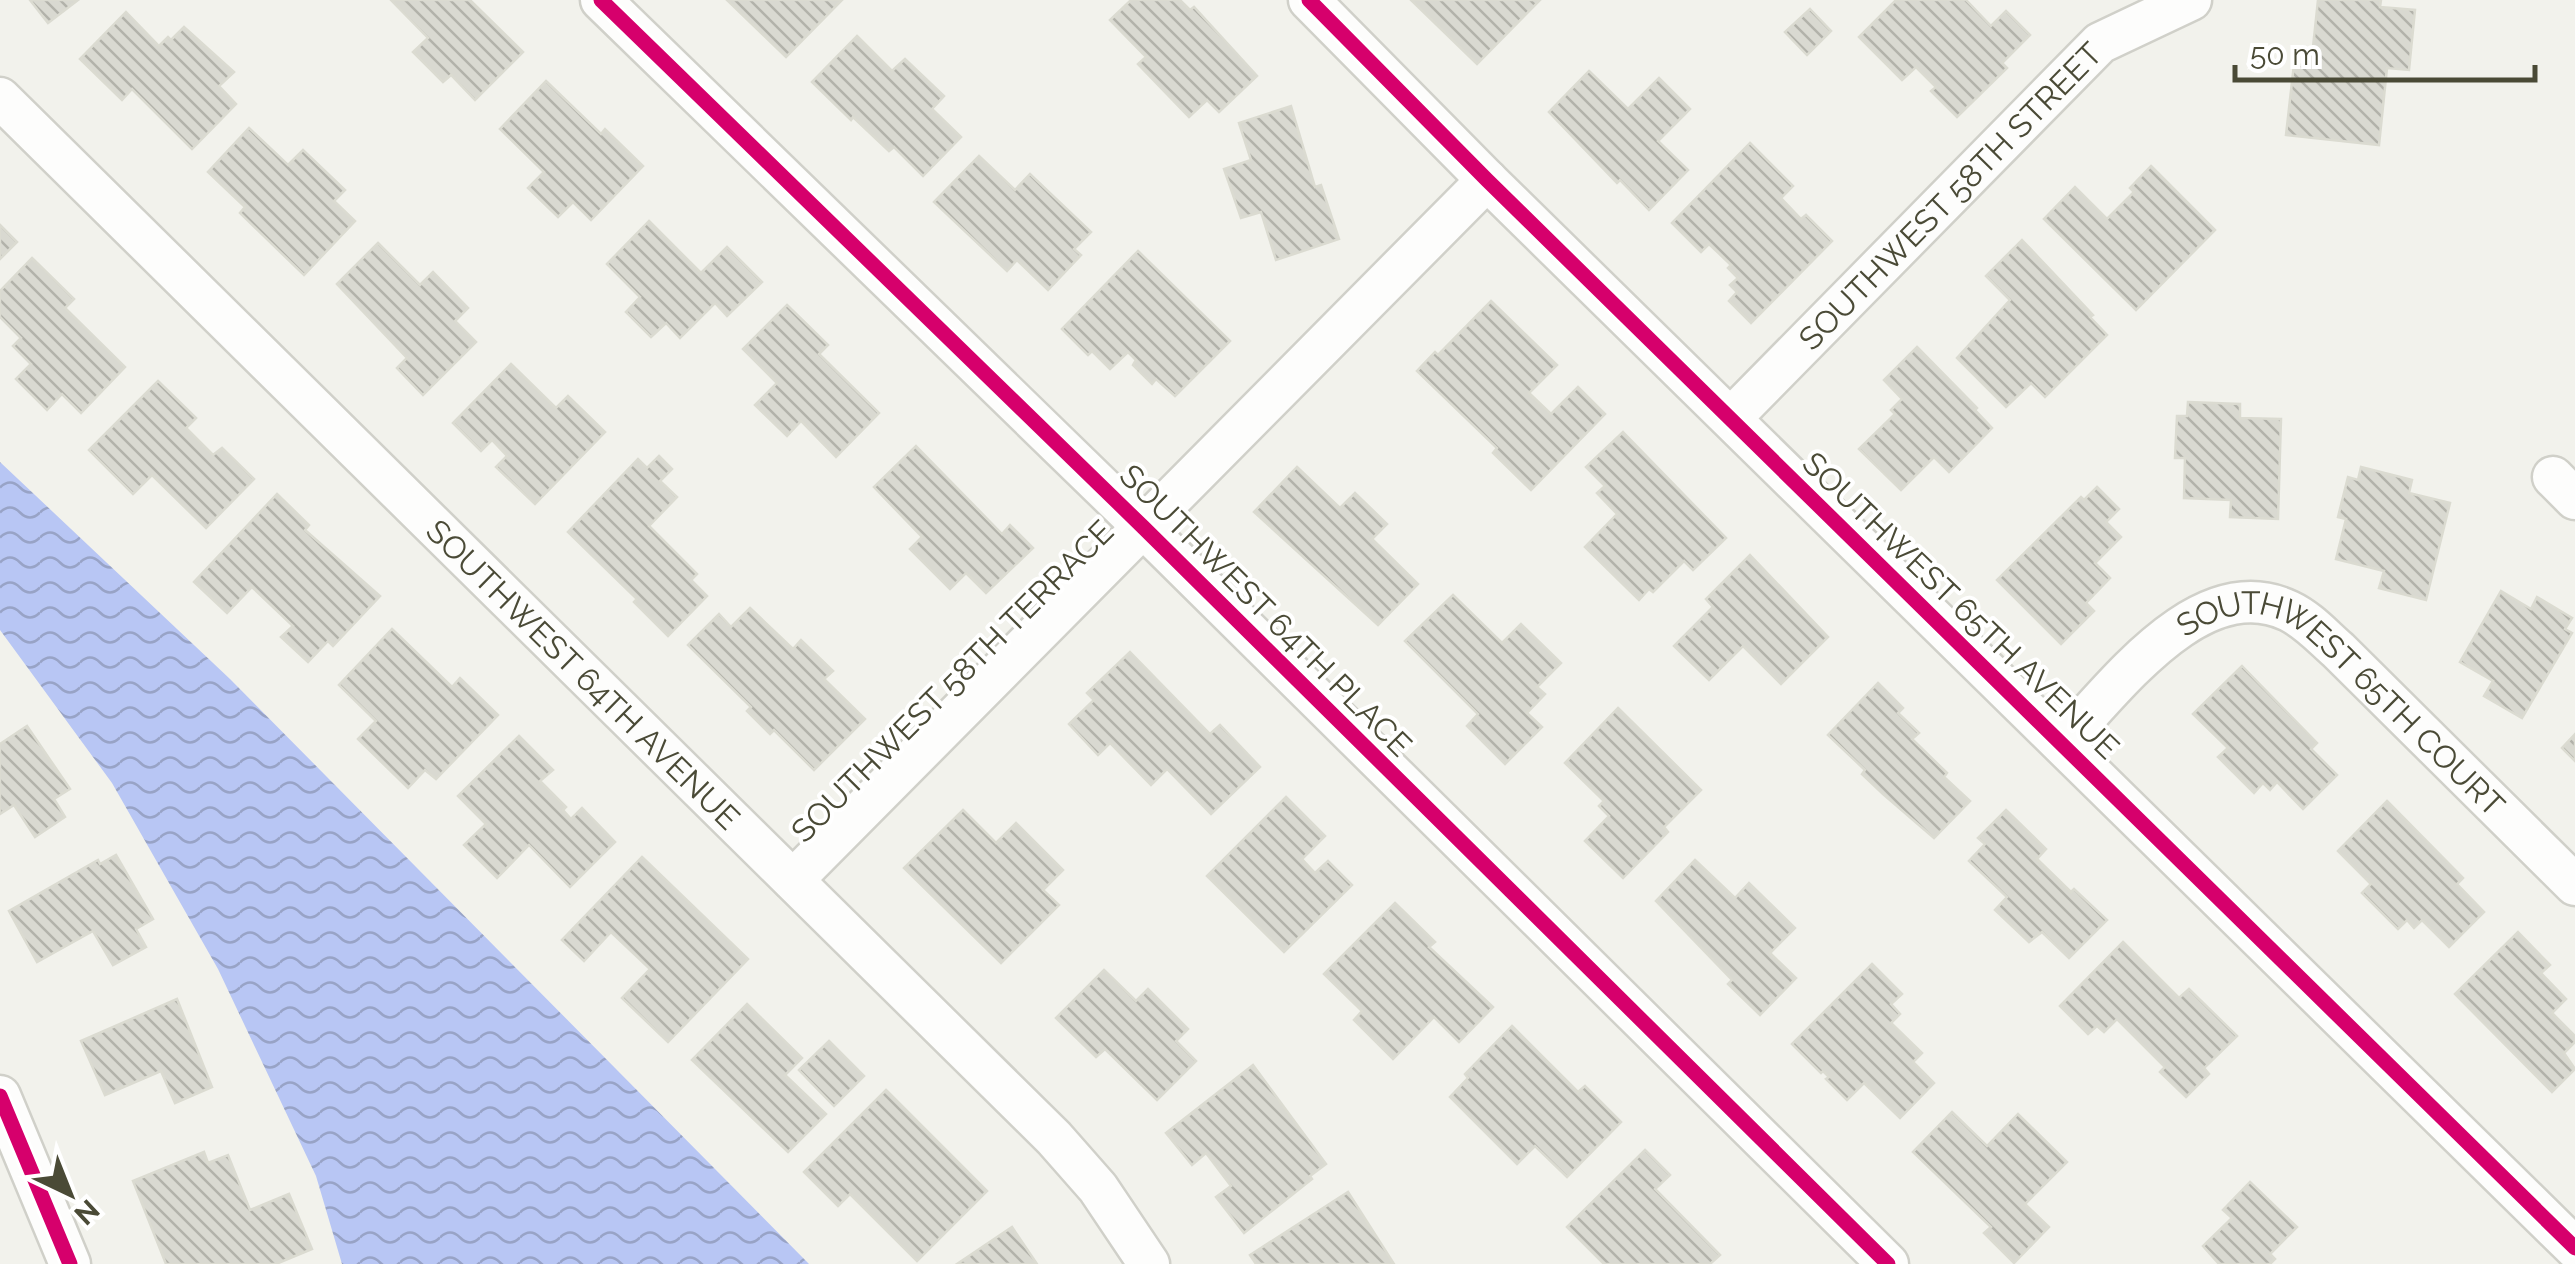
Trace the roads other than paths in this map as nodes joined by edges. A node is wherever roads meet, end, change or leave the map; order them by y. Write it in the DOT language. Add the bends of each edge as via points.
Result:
graph roads {
  1 [pos="601,0"];
  2 [pos="1309,0"];
  3 [pos="2191,0"];
  4 [pos="0,98"];
  5 [pos="1487,180"];
  6 [pos="1730,418"];
  7 [pos="1143,527"];
  8 [pos="2062,742"];
  9 [pos="793,880"];
  10 [pos="2575,885"];
  11 [pos="0,1096"];
  12 [pos="2575,1248"];
  13 [pos="70,1264"];
  14 [pos="1149,1264"];
  15 [pos="1888,1264"];
  1 -- 7 [label="street, SOUTHWEST 64TH PLACE"];
  2 -- 5 [label="street, SOUTHWEST 65TH AVENUE"];
  3 -- 6 [label="street, SOUTHWEST 58TH STREET" via="2100,43"];
  4 -- 9 [label="street, SOUTHWEST 64TH AVENUE"];
  5 -- 6 [label="street, SOUTHWEST 65TH AVENUE"];
  5 -- 7 [label="street, SOUTHWEST 58TH TERRACE"];
  6 -- 8 [label="street, SOUTHWEST 65TH AVENUE"];
  7 -- 9 [label="street, SOUTHWEST 58TH TERRACE"];
  7 -- 15 [label="street, SOUTHWEST 64TH PLACE"];
  8 -- 10 [label="street, SOUTHWEST 65TH COURT" via="2194,616 2230,603 2277,606 2338,650"];
  8 -- 12 [label="street, SOUTHWEST 65TH AVENUE"];
  9 -- 14 [label="street, SOUTHWEST 64TH AVENUE" via="1054,1138 1098,1188"];
  11 -- 13 [label="street"];
}
